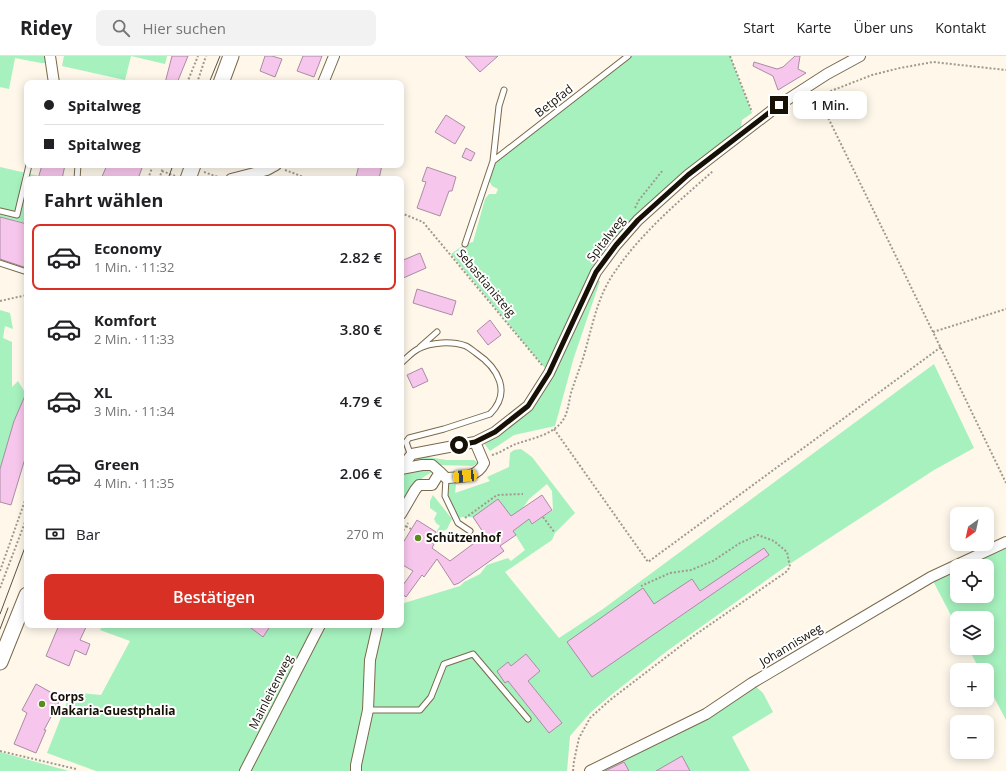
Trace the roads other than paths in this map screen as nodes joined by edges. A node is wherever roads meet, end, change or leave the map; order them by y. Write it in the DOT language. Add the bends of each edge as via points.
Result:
graph roads {
  1 [pos="50,56"];
  2 [pos="231,56"];
  3 [pos="334,56"];
  4 [pos="628,56"];
  5 [pos="860,56"];
  6 [pos="54,80"];
  7 [pos="222,80"];
  8 [pos="324,80"];
  9 [pos="504,90"];
  10 [pos="493,161"];
  11 [pos="272,168"];
  12 [pos="243,176"];
  13 [pos="24,186"];
  14 [pos="0,211"];
  15 [pos="465,244"];
  16 [pos="0,263"];
  17 [pos="24,271"];
  18 [pos="437,332"];
  19 [pos="417,349"];
  20 [pos="404,360"];
  21 [pos="475,442"];
  22 [pos="411,455"];
  23 [pos="404,465"];
  24 [pos="404,468"];
  25 [pos="443,475"];
  26 [pos="404,509"];
  27 [pos="470,531"];
  28 [pos="1006,542"];
  29 [pos="24,602"];
  30 [pos="318,628"];
  31 [pos="377,628"];
  32 [pos="0,662"];
  33 [pos="368,710"];
  34 [pos="528,720"];
  35 [pos="245,771"];
  36 [pos="356,771"];
  37 [pos="590,771"];
  1 -- 6 [label="street"];
  2 -- 7 [label="main road"];
  3 -- 8 [label="street"];
  4 -- 10 [label="lane, Betpfad"];
  5 -- 21 [label="street, Spitalweg" via="779,105 688,175 638,220 596,272 549,373 528,406 495,432"];
  9 -- 10 [label="lane" via="499,106"];
  10 -- 15 [label="lane"];
  11 -- 12 [label="street"];
  13 -- 14 [label="lane" via="17,215"];
  16 -- 17 [label="lane"];
  18 -- 19 [label="lane"];
  19 -- 20 [label="lane"];
  19 -- 22 [label="lane" via="447,342 467,346 484,358 496,371 501,391 500,401 490,414 409,438 406,442"];
  21 -- 22 [label="street, Spitalweg"];
  21 -- 25 [label="street" via="484,463 481,469 465,476"];
  22 -- 23 [label="street"];
  24 -- 25 [label="street" via="432,465"];
  25 -- 26 [label="street" via="432,484 419,485"];
  25 -- 27 [label="lane" via="445,496 458,523"];
  28 -- 37 [label="street, Johannisweg" via="931,577 752,683 706,714"];
  29 -- 32 [label="main road"];
  30 -- 35 [label="street, Mainleitenweg"];
  31 -- 33 [label="street" via="370,660"];
  33 -- 34 [label="lane" via="420,710 431,697 444,664 473,654"];
  33 -- 36 [label="street"];
}
